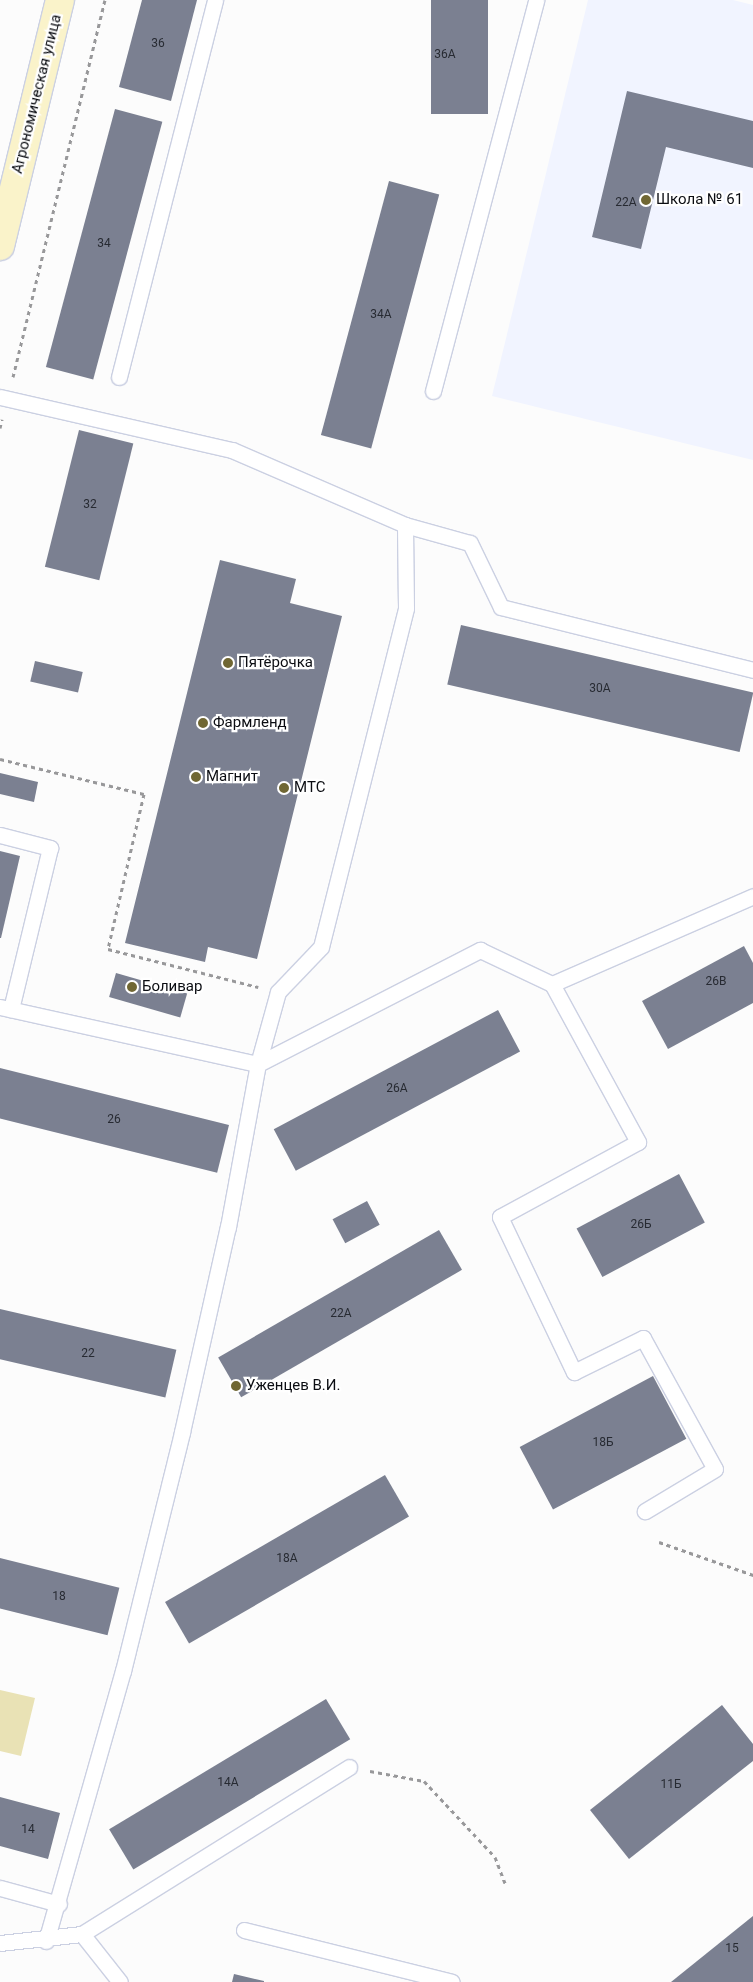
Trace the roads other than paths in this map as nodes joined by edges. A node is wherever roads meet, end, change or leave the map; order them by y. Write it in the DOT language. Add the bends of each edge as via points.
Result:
graph roads {
  1 [pos="60,0"];
  2 [pos="215,0"];
  3 [pos="536,0"];
  4 [pos="0,246"];
  5 [pos="119,377"];
  6 [pos="433,391"];
  7 [pos="4,398"];
  8 [pos="405,525"];
  9 [pos="753,670"];
  10 [pos="0,835"];
  11 [pos="753,896"];
  12 [pos="552,984"];
  13 [pos="5,1008"];
  14 [pos="258,1064"];
  15 [pos="645,1511"];
  16 [pos="350,1767"];
  17 [pos="0,1888"];
  18 [pos="59,1904"];
  19 [pos="244,1930"];
  20 [pos="82,1934"];
  21 [pos="46,1941"];
  22 [pos="0,1943"];
  23 [pos="120,1982"];
  24 [pos="452,1982"];
  1 -- 4 [label="street, Агрономическая улица"];
  2 -- 5 [label="lane"];
  3 -- 6 [label="lane"];
  7 -- 8 [label="lane" via="232,450"];
  8 -- 9 [label="lane" via="470,543 501,607"];
  8 -- 14 [label="lane" via="406,608 321,947 278,992"];
  10 -- 13 [label="lane" via="50,848"];
  11 -- 12 [label="lane"];
  12 -- 14 [label="lane" via="480,950"];
  12 -- 15 [label="lane" via="638,1142 500,1217 574,1372 643,1338 715,1469"];
  13 -- 14 [label="lane"];
  14 -- 18 [label="lane" via="228,1227 180,1441 124,1671"];
  16 -- 20 [label="lane"];
  17 -- 18 [label="lane"];
  18 -- 21 [label="lane"];
  19 -- 24 [label="lane"];
  20 -- 21 [label="lane"];
  20 -- 23 [label="lane"];
  21 -- 22 [label="lane"];
}
